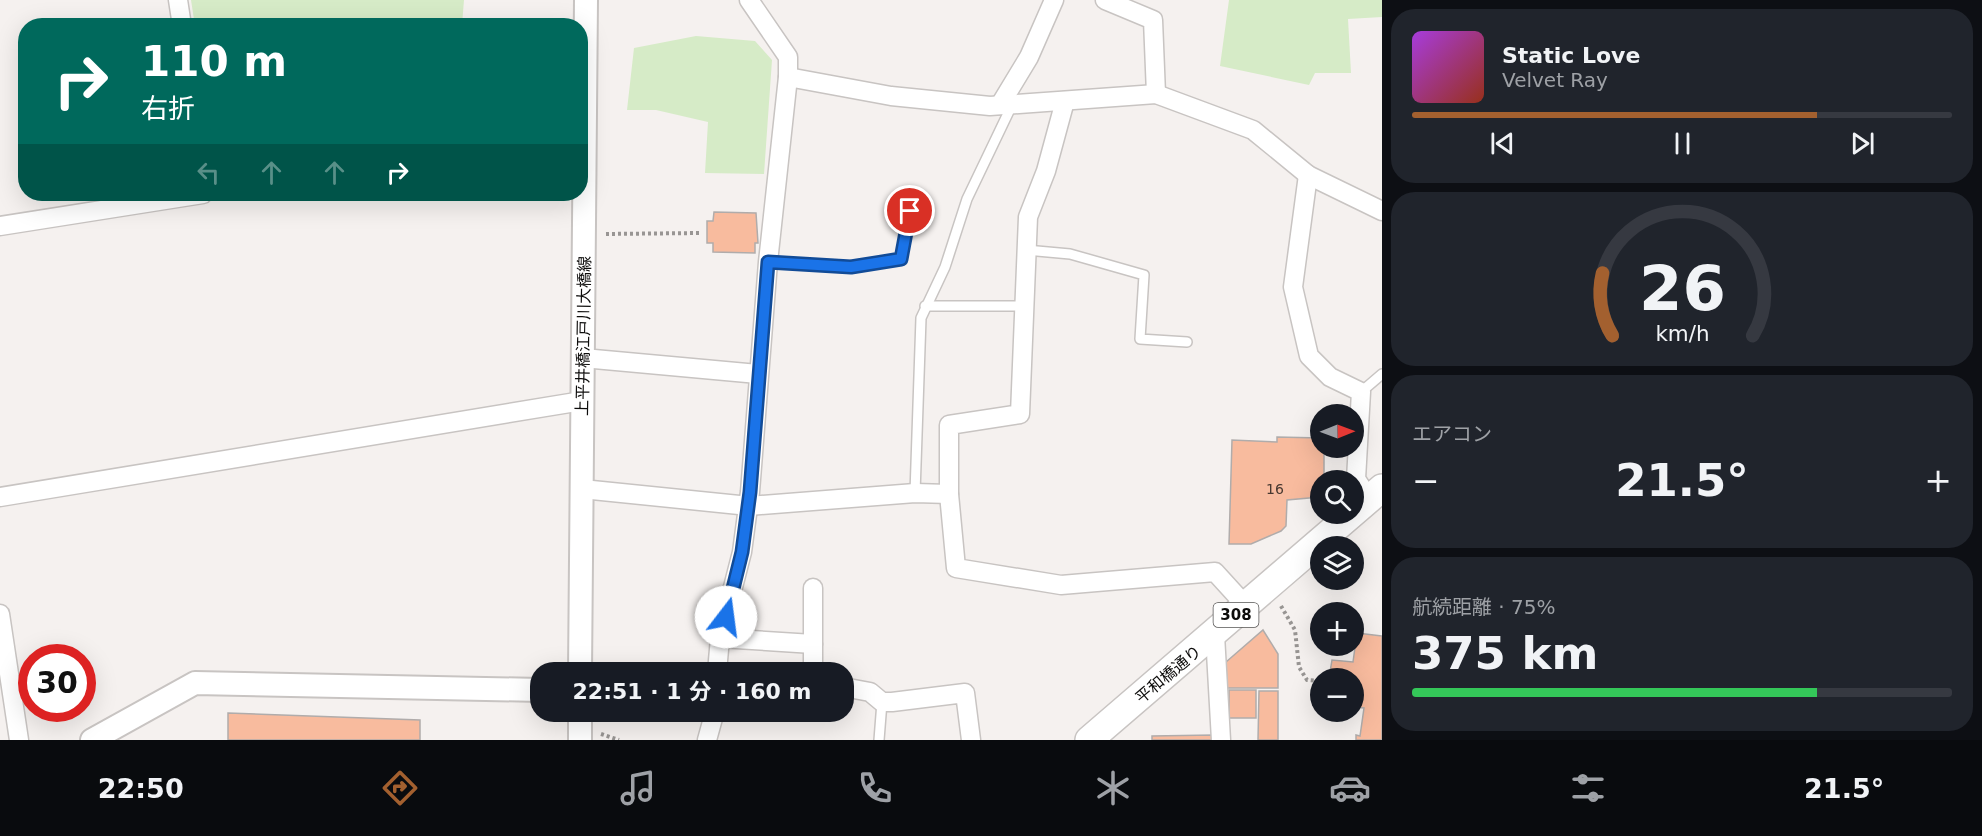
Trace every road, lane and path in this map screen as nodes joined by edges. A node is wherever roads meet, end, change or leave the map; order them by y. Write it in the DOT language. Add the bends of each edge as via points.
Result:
graph roads {
  1 [pos="178,0"];
  2 [pos="586,0"];
  3 [pos="749,0"];
  4 [pos="1054,0"];
  5 [pos="1105,0"];
  6 [pos="181,18"];
  7 [pos="585,18"];
  8 [pos="788,77"];
  9 [pos="1156,94"];
  10 [pos="1065,100"];
  11 [pos="1006,105"];
  12 [pos="1308,175"];
  13 [pos="159,201"];
  14 [pos="583,201"];
  15 [pos="910,211"];
  16 [pos="1382,211"];
  17 [pos="0,226"];
  18 [pos="699,233"];
  19 [pos="584,234"];
  20 [pos="1026,250"];
  21 [pos="768,262"];
  22 [pos="926,306"];
  23 [pos="1023,306"];
  24 [pos="1187,342"];
  25 [pos="583,358"];
  26 [pos="759,374"];
  27 [pos="1382,374"];
  28 [pos="1361,392"];
  29 [pos="582,400"];
  30 [pos="582,489"];
  31 [pos="915,493"];
  32 [pos="949,494"];
  33 [pos="1376,494"];
  34 [pos="0,497"];
  35 [pos="749,506"];
  36 [pos="813,588"];
  37 [pos="1281,605"];
  38 [pos="1246,606"];
  39 [pos="1,624"];
  40 [pos="1215,635"];
  41 [pos="720,638"];
  42 [pos="813,644"];
  43 [pos="580,662"];
  44 [pos="718,662"];
  45 [pos="813,662"];
  46 [pos="1310,680"];
  47 [pos="854,689"];
  48 [pos="530,690"];
  49 [pos="882,702"];
  50 [pos="580,722"];
  51 [pos="712,722"];
  52 [pos="19,740"];
  53 [pos="92,740"];
  54 [pos="580,740"];
  55 [pos="707,740"];
  56 [pos="879,740"];
  57 [pos="971,740"];
  58 [pos="1089,740"];
  59 [pos="1221,740"];
  1 -- 6 [label="street"];
  2 -- 7 [label="street, 上平井橋江戸川大橋線"];
  3 -- 8 [label="street" via="788,57"];
  4 -- 11 [label="street"];
  5 -- 9 [label="street" via="1153,20"];
  8 -- 11 [label="street" via="891,96"];
  8 -- 21 [label="street"];
  9 -- 10 [label="street"];
  9 -- 12 [label="street" via="1253,130"];
  10 -- 11 [label="street"];
  10 -- 20 [label="street" via="1046,171 1028,217"];
  11 -- 22 [label="lane" via="945,267"];
  12 -- 16 [label="street"];
  12 -- 28 [label="street" via="1293,287 1309,356 1330,376"];
  13 -- 17 [label="street"];
  14 -- 19 [label="street, 上平井橋江戸川大橋線"];
  15 -- 21 [label="lane" via="901,259 851,267"];
  18 -- 19 [label="path"];
  19 -- 25 [label="street, 上平井橋江戸川大橋線"];
  20 -- 23 [label="street"];
  20 -- 24 [label="lane" via="1070,254 1144,275 1140,339"];
  21 -- 26 [label="street"];
  22 -- 23 [label="lane"];
  22 -- 31 [label="lane" via="921,318"];
  23 -- 32 [label="street" via="1020,414 950,425"];
  25 -- 26 [label="street"];
  25 -- 29 [label="street, 上平井橋江戸川大橋線"];
  26 -- 35 [label="street"];
  27 -- 28 [label="lane"];
  28 -- 33 [label="street" via="1356,479"];
  29 -- 30 [label="street, 上平井橋江戸川大橋線"];
  29 -- 34 [label="street"];
  30 -- 35 [label="street"];
  30 -- 43 [label="street, 上平井橋江戸川大橋線"];
  31 -- 32 [label="street"];
  31 -- 35 [label="street"];
  32 -- 38 [label="street" via="956,568 1061,585 1215,572"];
  33 -- 38 [label="main road, 平和橋通り / 308"];
  35 -- 41 [label="street" via="742,552"];
  36 -- 42 [label="street"];
  37 -- 46 [label="path" via="1295,630 1299,667"];
  38 -- 40 [label="main road, 平和橋通り / 308"];
  39 -- 52 [label="street"];
  40 -- 58 [label="main road, 平和橋通り / 308"];
  40 -- 59 [label="street"];
  41 -- 42 [label="street"];
  41 -- 44 [label="street"];
  42 -- 45 [label="street"];
  47 -- 49 [label="street" via="870,693"];
  48 -- 53 [label="street" via="195,683"];
  49 -- 56 [label="lane"];
  49 -- 57 [label="street" via="965,693"];
  50 -- 54 [label="street"];
  51 -- 55 [label="street"];
}
